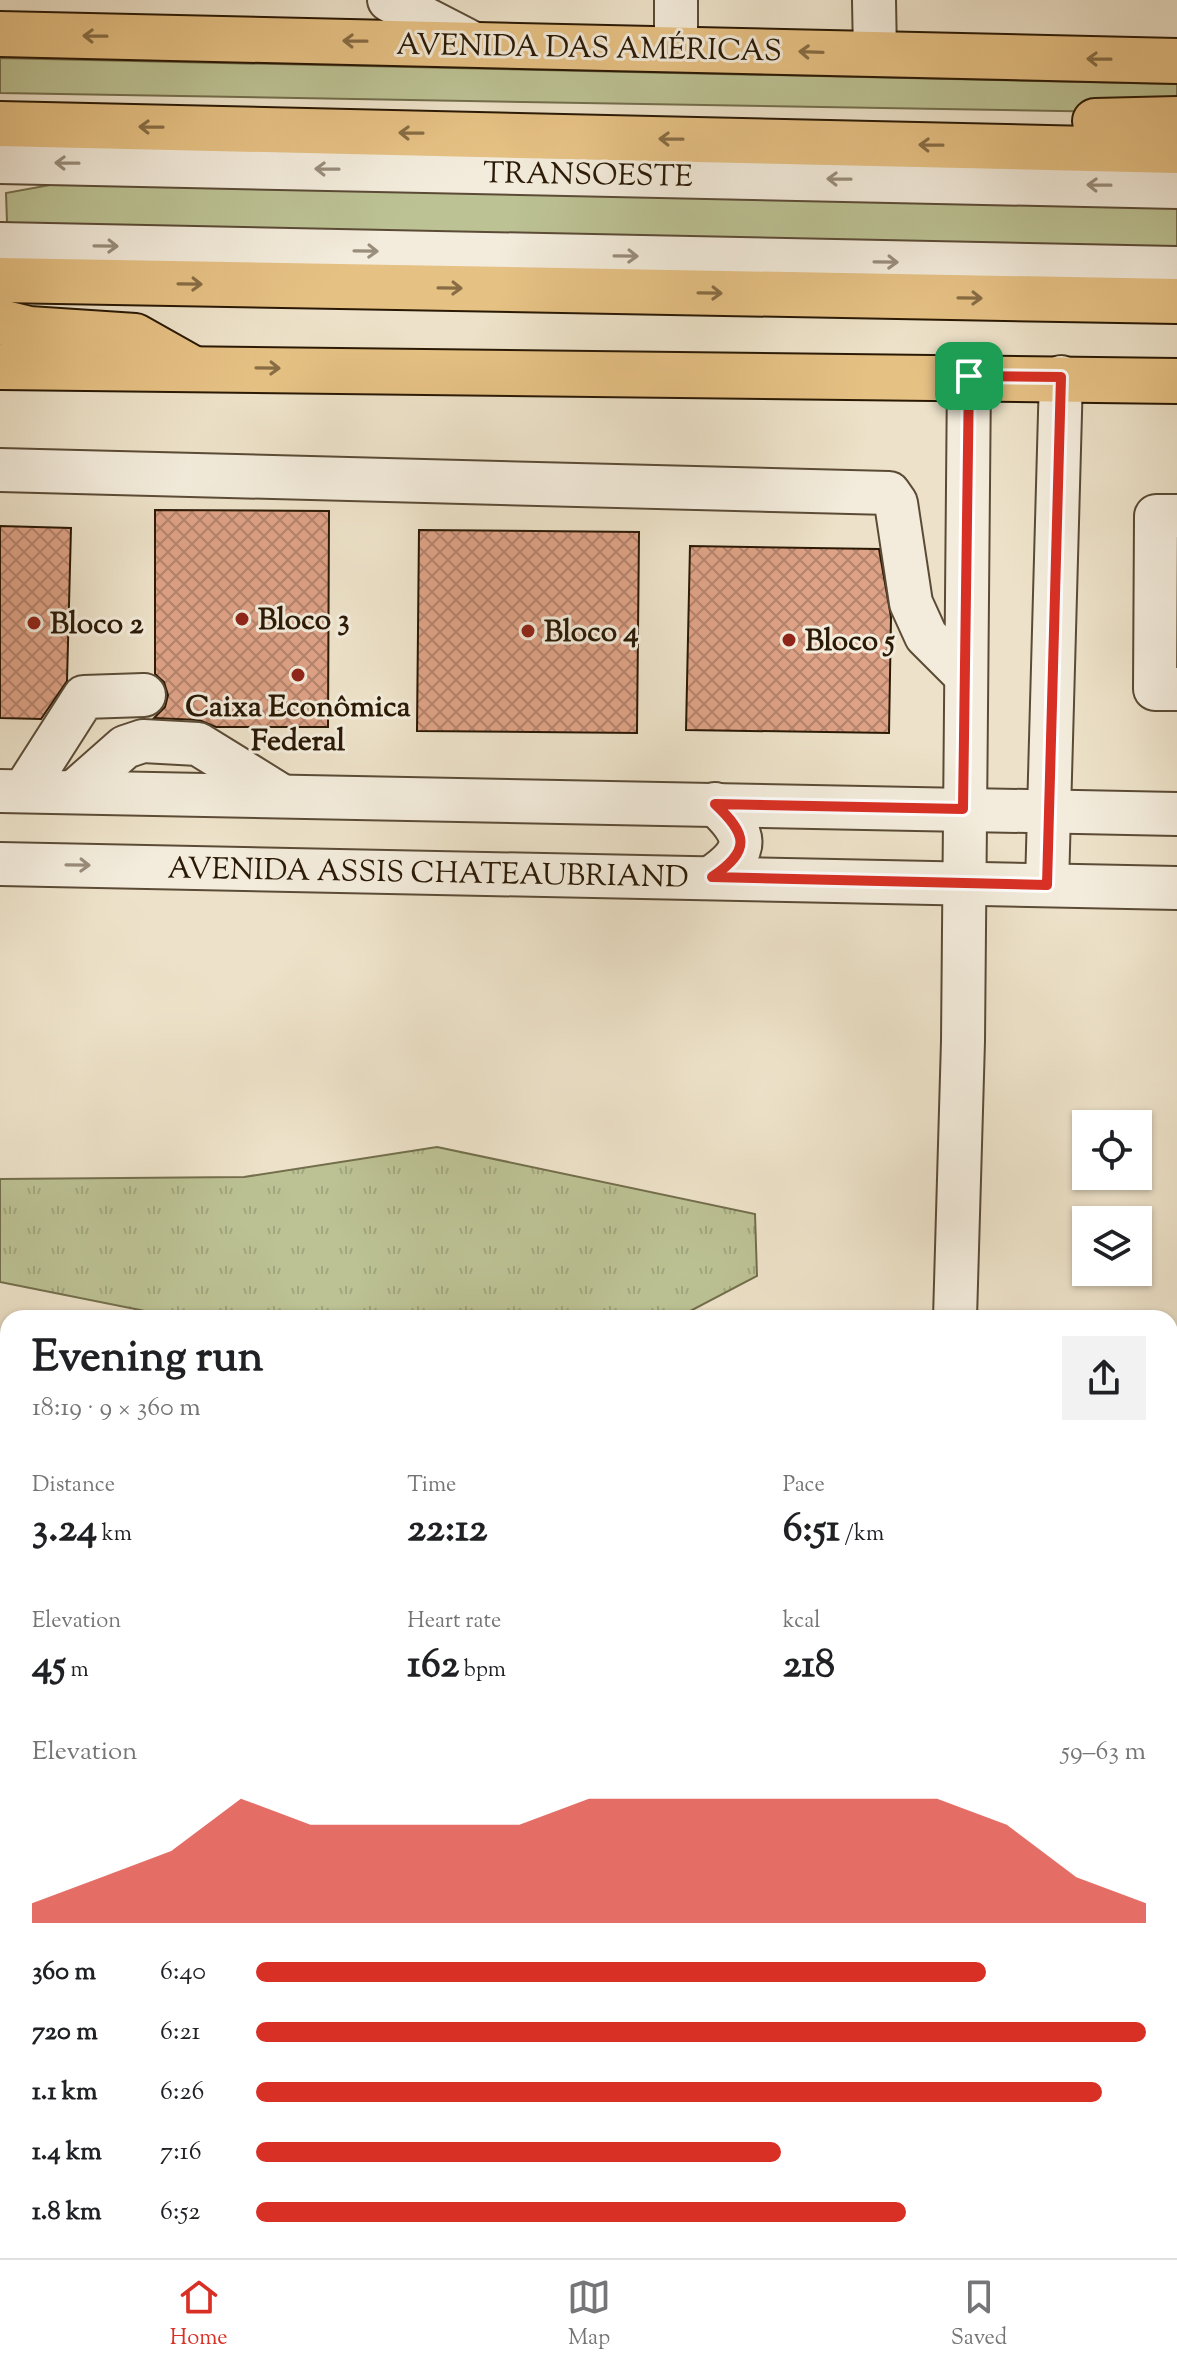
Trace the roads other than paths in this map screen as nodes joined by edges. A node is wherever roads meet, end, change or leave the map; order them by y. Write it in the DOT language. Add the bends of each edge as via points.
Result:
graph roads {
  1 [pos="389,0"];
  2 [pos="676,0"];
  3 [pos="874,0"];
  4 [pos="0,34"];
  5 [pos="474,44"];
  6 [pos="676,49"];
  7 [pos="875,54"];
  8 [pos="1177,61"];
  9 [pos="1177,119"];
  10 [pos="0,124"];
  11 [pos="991,147"];
  12 [pos="1177,151"];
  13 [pos="0,162"];
  14 [pos="1177,187"];
  15 [pos="0,244"];
  16 [pos="1177,268"];
  17 [pos="0,280"];
  18 [pos="1177,301"];
  19 [pos="0,322"];
  20 [pos="0,367"];
  21 [pos="190,367"];
  22 [pos="969,376"];
  23 [pos="1061,377"];
  24 [pos="1177,381"];
  25 [pos="0,446"];
  26 [pos="0,470"];
  27 [pos="44,471"];
  28 [pos="1177,516"];
  29 [pos="964,674"];
  30 [pos="1177,689"];
  31 [pos="148,705"];
  32 [pos="12,791"];
  33 [pos="715,804"];
  34 [pos="963,809"];
  35 [pos="1048,811"];
  36 [pos="1177,814"];
  37 [pos="0,864"];
  38 [pos="712,877"];
  39 [pos="963,883"];
  40 [pos="1047,885"];
  41 [pos="1177,888"];
  42 [pos="955,1310"];
  1 -- 5 [label="street"];
  2 -- 6 [label="street"];
  3 -- 7 [label="street"];
  5 -- 4 [label="main road, AVENIDA DAS AMÉRICAS, one-way"];
  5 -- 6 [label="main road, AVENIDA DAS AMÉRICAS"];
  7 -- 6 [label="main road, AVENIDA DAS AMÉRICAS, one-way"];
  8 -- 7 [label="main road, AVENIDA DAS AMÉRICAS, one-way"];
  9 -- 11 [label="main road" via="1057,125 1023,131"];
  11 -- 10 [label="main road, one-way"];
  11 -- 12 [label="main road"];
  14 -- 13 [label="street, TRANSOESTE, one-way"];
  15 -- 16 [label="street, one-way"];
  17 -- 18 [label="main road, one-way"];
  19 -- 21 [label="main road" via="135,336"];
  20 -- 21 [label="main road"];
  21 -- 22 [label="main road, one-way"];
  22 -- 23 [label="main road"];
  22 -- 29 [label="street"];
  23 -- 24 [label="main road"];
  23 -- 35 [label="street"];
  25 -- 27 [label="street"];
  26 -- 27 [label="street"];
  27 -- 29 [label="street" via="889,493 896,503 911,603 926,636"];
  28 -- 30 [label="street" via="1156,516 1155,689"];
  29 -- 34 [label="street"];
  31 -- 32 [label="street" via="89,695"];
  32 -- 33 [label="street"];
  33 -- 34 [label="street"];
  33 -- 38 [label="street" via="737,825 742,844 733,863"];
  34 -- 35 [label="street"];
  34 -- 39 [label="street"];
  35 -- 36 [label="street"];
  35 -- 40 [label="street"];
  37 -- 38 [label="street, AVENIDA ASSIS CHATEAUBRIAND, one-way"];
  38 -- 39 [label="street, AVENIDA ASSIS CHATEAUBRIAND"];
  39 -- 40 [label="street, AVENIDA ASSIS CHATEAUBRIAND"];
  39 -- 42 [label="street"];
  40 -- 41 [label="street, AVENIDA ASSIS CHATEAUBRIAND"];
}
